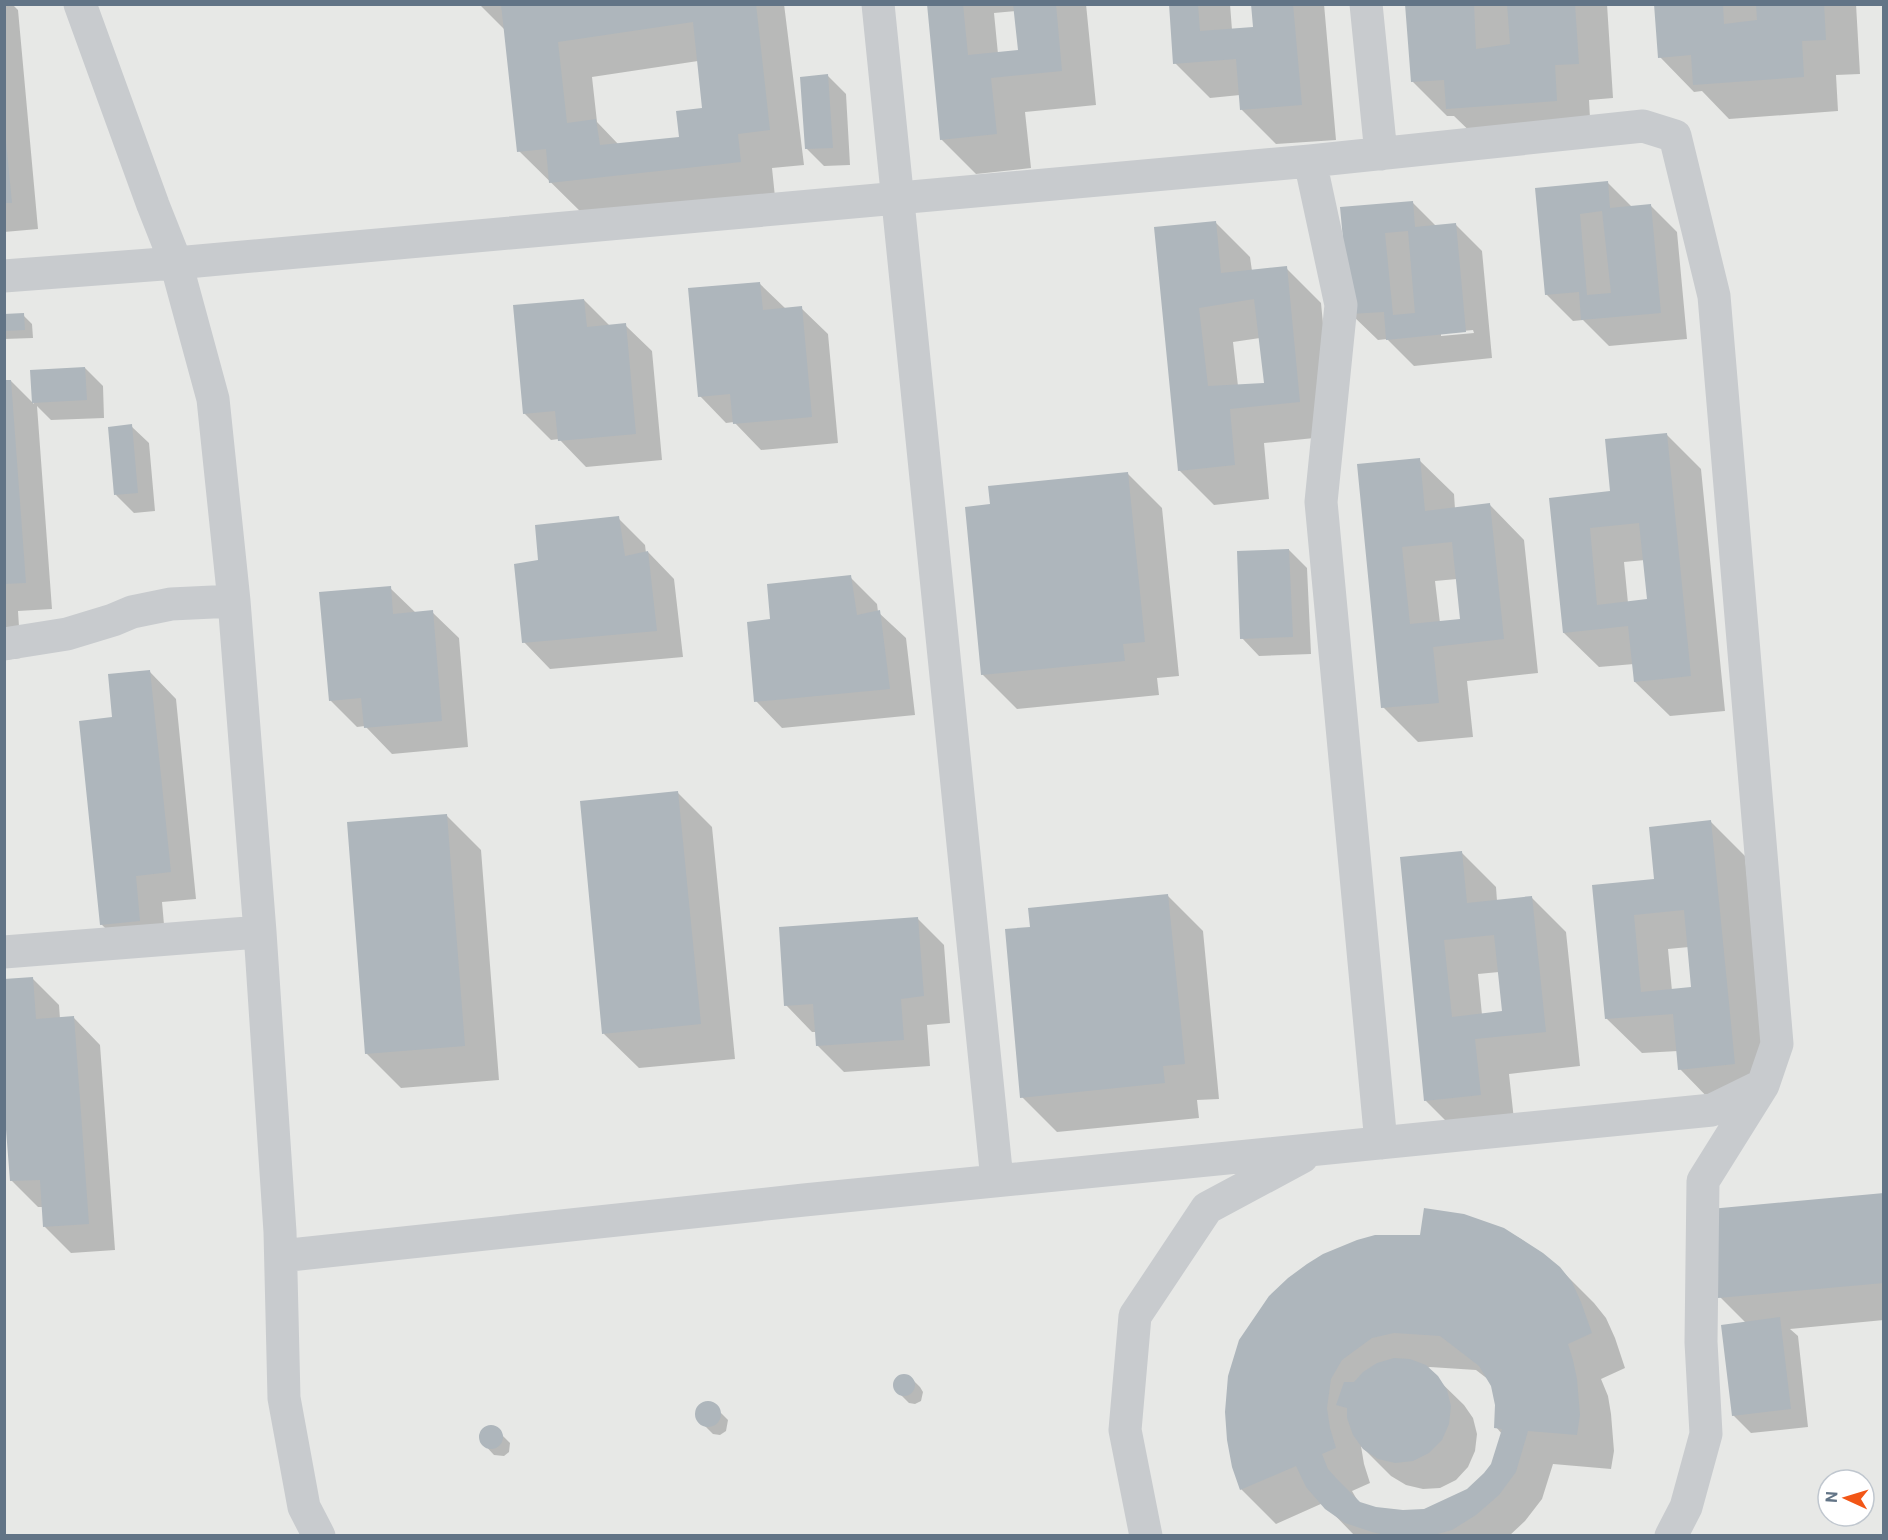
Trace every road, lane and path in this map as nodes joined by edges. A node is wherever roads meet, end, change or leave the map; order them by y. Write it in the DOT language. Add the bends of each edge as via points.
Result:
graph roads {
  1 [pos="80,4"];
  2 [pos="878,4"];
  3 [pos="1366,4"];
  4 [pos="1381,154"];
  5 [pos="1310,161"];
  6 [pos="898,198"];
  7 [pos="176,263"];
  8 [pos="4,276"];
  9 [pos="234,601"];
  10 [pos="4,644"];
  11 [pos="260,932"];
  12 [pos="4,952"];
  13 [pos="1763,1085"];
  14 [pos="1381,1143"];
  15 [pos="1316,1149"];
  16 [pos="997,1180"];
  17 [pos="281,1256"];
  18 [pos="319,1536"];
  19 [pos="1146,1536"];
  20 [pos="1671,1536"];
  1 -- 7 [label="street"];
  2 -- 6 [label="street"];
  3 -- 4 [label="street"];
  4 -- 5 [label="street"];
  4 -- 13 [label="street" via="1643,126 1675,136 1714,296 1777,1044"];
  5 -- 6 [label="street"];
  5 -- 14 [label="street" via="1341,305 1321,501"];
  6 -- 7 [label="street"];
  6 -- 16 [label="street"];
  7 -- 8 [label="street"];
  7 -- 9 [label="street" via="213,399"];
  9 -- 10 [label="street" via="171,604 132,612 67,634"];
  9 -- 11 [label="street"];
  11 -- 12 [label="street"];
  11 -- 17 [label="street"];
  13 -- 14 [label="street" via="1712,1110"];
  13 -- 20 [label="street" via="1703,1181 1701,1342 1706,1434 1686,1507"];
  14 -- 15 [label="street"];
  15 -- 16 [label="street"];
  15 -- 19 [label="street" via="1206,1208 1135,1316 1125,1430"];
  16 -- 17 [label="street"];
  17 -- 18 [label="street" via="284,1398 304,1508"];
}
